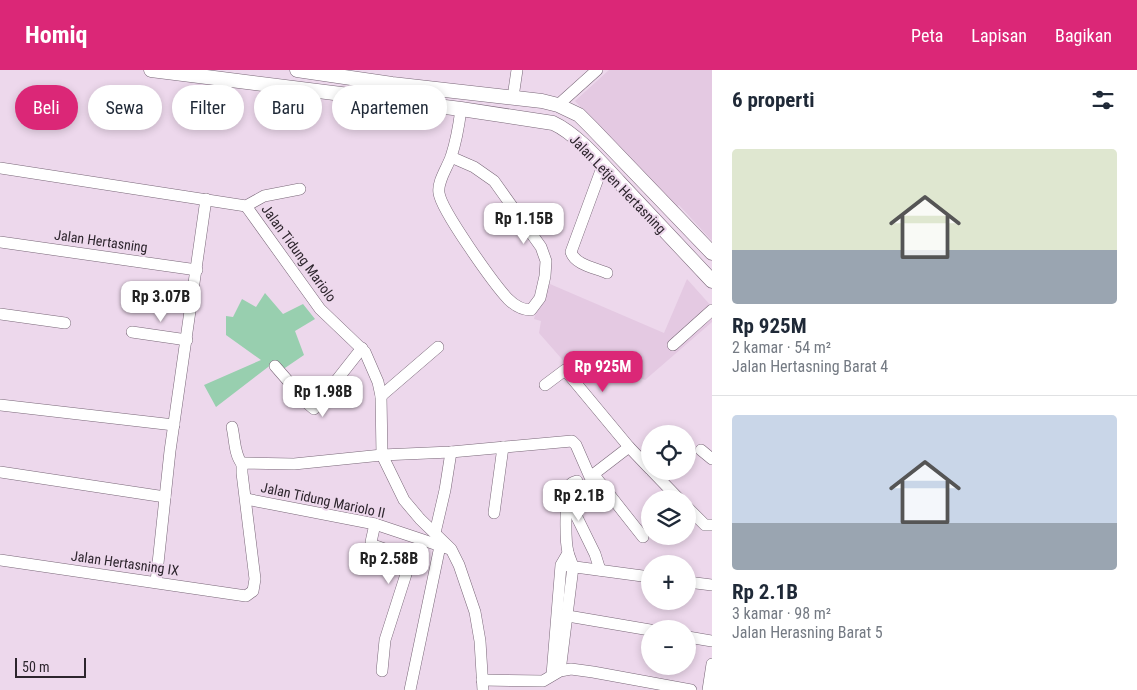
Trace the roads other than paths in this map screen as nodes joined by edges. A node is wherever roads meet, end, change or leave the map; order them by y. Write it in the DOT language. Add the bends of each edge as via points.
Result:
graph roads {
  1 [pos="297,70"];
  2 [pos="517,70"];
  3 [pos="597,70"];
  4 [pos="159,71"];
  5 [pos="513,97"];
  6 [pos="558,105"];
  7 [pos="461,109"];
  8 [pos="451,157"];
  9 [pos="603,165"];
  10 [pos="0,168"];
  11 [pos="300,189"];
  12 [pos="206,199"];
  13 [pos="246,206"];
  14 [pos="0,242"];
  15 [pos="712,254"];
  16 [pos="197,270"];
  17 [pos="607,273"];
  18 [pos="712,281"];
  19 [pos="712,310"];
  20 [pos="0,314"];
  21 [pos="65,322"];
  22 [pos="132,332"];
  23 [pos="187,340"];
  24 [pos="673,345"];
  25 [pos="438,347"];
  26 [pos="362,348"];
  27 [pos="275,366"];
  28 [pos="545,385"];
  29 [pos="381,396"];
  30 [pos="0,405"];
  31 [pos="174,425"];
  32 [pos="232,427"];
  33 [pos="503,447"];
  34 [pos="629,447"];
  35 [pos="701,450"];
  36 [pos="451,452"];
  37 [pos="382,455"];
  38 [pos="712,459"];
  39 [pos="641,460"];
  40 [pos="242,464"];
  41 [pos="0,472"];
  42 [pos="592,476"];
  43 [pos="661,480"];
  44 [pos="577,481"];
  45 [pos="670,490"];
  46 [pos="165,497"];
  47 [pos="246,499"];
  48 [pos="568,499"];
  49 [pos="494,512"];
  50 [pos="696,516"];
  51 [pos="375,524"];
  52 [pos="712,525"];
  53 [pos="435,533"];
  54 [pos="641,535"];
  55 [pos="445,548"];
  56 [pos="568,553"];
  57 [pos="0,560"];
  58 [pos="561,565"];
  59 [pos="574,567"];
  60 [pos="600,570"];
  61 [pos="641,576"];
  62 [pos="156,582"];
  63 [pos="696,583"];
  64 [pos="712,585"];
  65 [pos="568,616"];
  66 [pos="641,628"];
  67 [pos="696,638"];
  68 [pos="712,641"];
  69 [pos="712,664"];
  70 [pos="382,671"];
  71 [pos="556,673"];
  72 [pos="483,685"];
  73 [pos="410,690"];
  74 [pos="690,690"];
  75 [pos="708,690"];
  1 -- 5 [label="main road, Jalan Letjen Hertasning"];
  2 -- 5 [label="street"];
  3 -- 6 [label="street"];
  4 -- 7 [label="main road, Jalan Letjen Hertasning"];
  5 -- 6 [label="main road, Jalan Letjen Hertasning"];
  6 -- 15 [label="main road, Jalan Letjen Hertasning" via="579,115"];
  7 -- 8 [label="street"];
  7 -- 9 [label="main road, Jalan Letjen Hertasning" via="553,123 571,134"];
  8 -- 8 [label="street" via="494,181 541,247 546,261 545,276 540,298 531,310 518,307 508,299 443,206 438,193"];
  9 -- 17 [label="street" via="571,252 578,261"];
  9 -- 18 [label="main road, Jalan Letjen Hertasning"];
  10 -- 12 [label="street"];
  11 -- 13 [label="street" via="264,196"];
  12 -- 13 [label="street"];
  12 -- 16 [label="street"];
  13 -- 26 [label="street, Jalan Tidung Mariolo" via="320,309"];
  14 -- 16 [label="street, Jalan Hertasning"];
  16 -- 23 [label="street"];
  19 -- 24 [label="street"];
  20 -- 21 [label="street"];
  22 -- 23 [label="street"];
  23 -- 31 [label="street"];
  25 -- 29 [label="street"];
  26 -- 27 [label="street" via="314,409"];
  26 -- 29 [label="street, Jalan Tidung Mariolo" via="373,367"];
  28 -- 34 [label="street" via="565,370"];
  29 -- 37 [label="street, Jalan Tidung Mariolo"];
  30 -- 31 [label="street"];
  31 -- 46 [label="street"];
  32 -- 40 [label="street"];
  33 -- 36 [label="street"];
  33 -- 42 [label="street" via="574,442"];
  33 -- 49 [label="street"];
  34 -- 39 [label="street"];
  34 -- 42 [label="street"];
  35 -- 38 [label="street"];
  36 -- 37 [label="street"];
  36 -- 53 [label="street"];
  37 -- 40 [label="street" via="294,464"];
  37 -- 53 [label="street, Jalan Tidung Mariolo" via="404,500"];
  40 -- 47 [label="street"];
  41 -- 46 [label="street"];
  42 -- 54 [label="street"];
  43 -- 45 [label="street"];
  44 -- 48 [label="street" via="569,486"];
  46 -- 62 [label="street"];
  47 -- 51 [label="street, Jalan Tidung Mariolo II"];
  47 -- 62 [label="street, Jalan Hertasning IX" via="255,579 253,591 246,596"];
  48 -- 56 [label="street" via="565,534"];
  48 -- 60 [label="street"];
  50 -- 52 [label="street" via="705,525"];
  51 -- 55 [label="street, Jalan Tidung Mariolo II"];
  51 -- 70 [label="street" via="373,545 404,556 408,561 385,640"];
  53 -- 55 [label="street, Jalan Tidung Mariolo"];
  55 -- 72 [label="street, Jalan Tidung Mariolo" via="459,565 475,612"];
  55 -- 73 [label="street"];
  56 -- 58 [label="street"];
  56 -- 59 [label="street"];
  57 -- 62 [label="street, Jalan Hertasning IX"];
  58 -- 59 [label="street"];
  58 -- 71 [label="street"];
  59 -- 60 [label="street"];
  59 -- 65 [label="street"];
  60 -- 61 [label="street"];
  63 -- 64 [label="street"];
  65 -- 66 [label="street"];
  65 -- 71 [label="street"];
  67 -- 68 [label="street"];
  69 -- 75 [label="street"];
  71 -- 72 [label="street" via="543,681"];
  71 -- 74 [label="street" via="571,669"];
}
